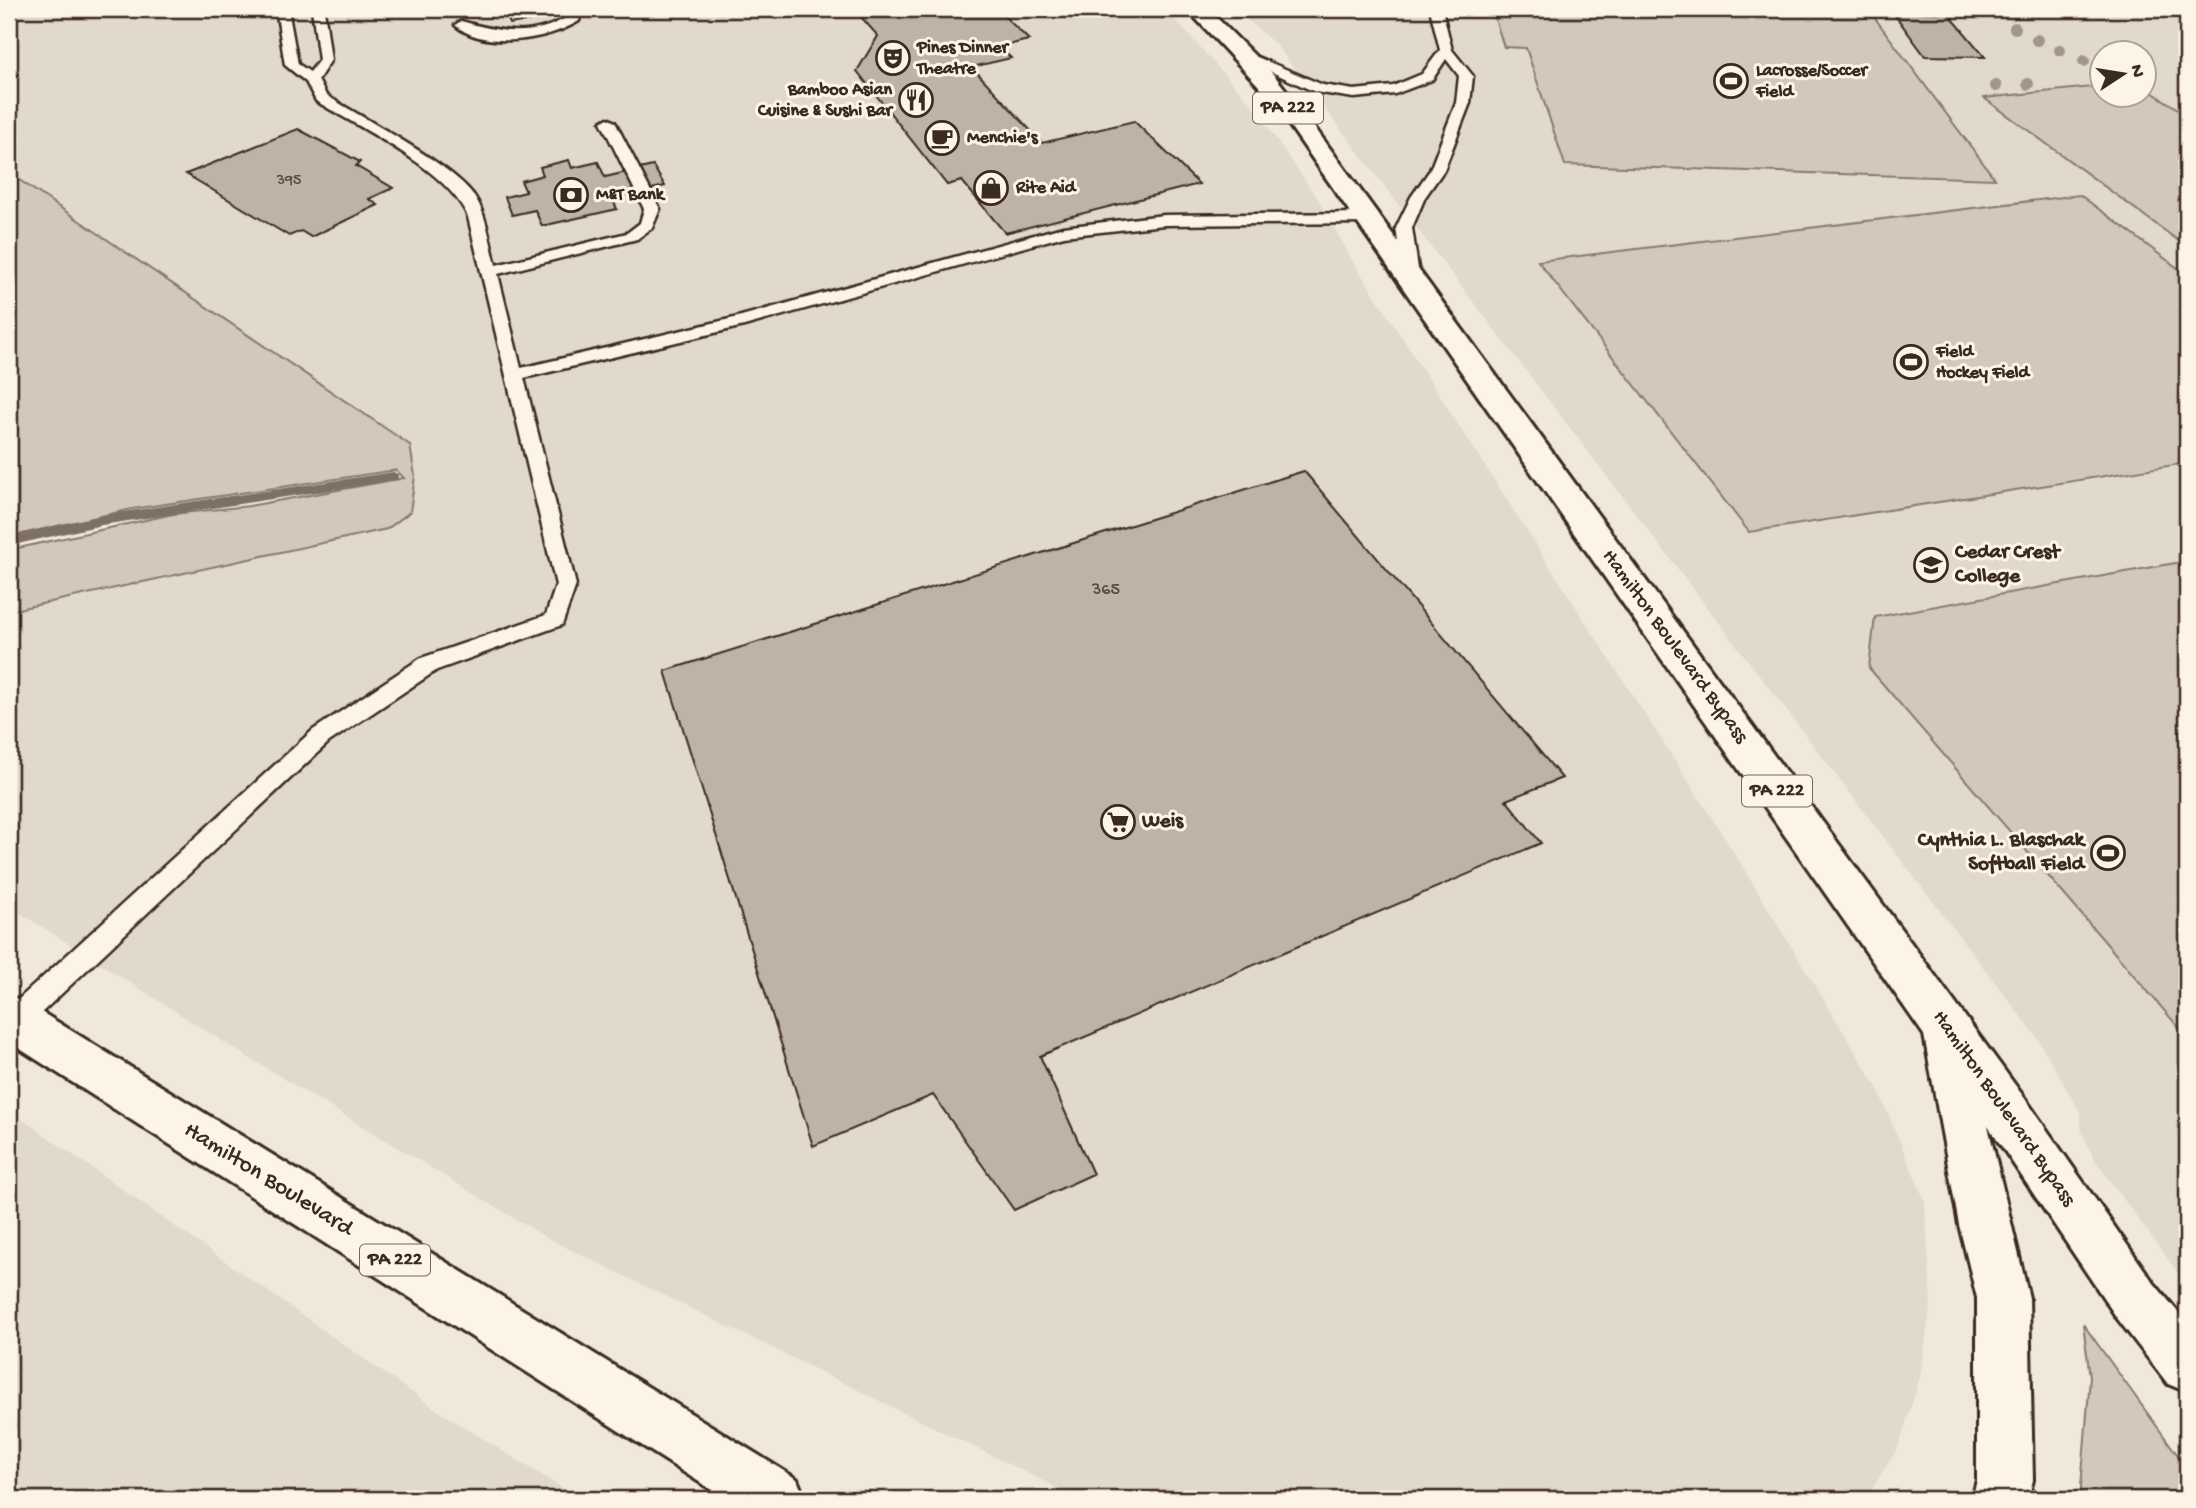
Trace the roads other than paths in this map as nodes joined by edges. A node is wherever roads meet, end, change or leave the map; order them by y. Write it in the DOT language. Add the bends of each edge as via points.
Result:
graph roads {
  1 [pos="266,9"];
  2 [pos="282,9"];
  3 [pos="318,9"];
  4 [pos="334,9"];
  5 [pos="576,9"];
  6 [pos="1197,9"];
  7 [pos="1436,9"];
  8 [pos="461,24"];
  9 [pos="1446,50"];
  10 [pos="1245,57"];
  11 [pos="325,60"];
  12 [pos="292,65"];
  13 [pos="311,80"];
  14 [pos="608,122"];
  15 [pos="1367,218"];
  16 [pos="489,271"];
  17 [pos="1412,282"];
  18 [pos="517,374"];
  19 [pos="11,1019"];
  20 [pos="1943,1023"];
  21 [pos="2187,1365"];
  22 [pos="777,1499"];
  23 [pos="2000,1499"];
  1 -- 12 [label="lane"];
  2 -- 12 [label="lane"];
  3 -- 11 [label="lane"];
  4 -- 11 [label="lane"];
  5 -- 8 [label="lane" via="575,18 563,27 538,35 483,34"];
  6 -- 10 [label="main road, Hamilton Boulevard Bypass / PA 222"];
  7 -- 9 [label="lane"];
  9 -- 10 [label="lane" via="1427,77 1395,90 1354,94 1320,89"];
  9 -- 17 [label="lane" via="1466,76 1464,103 1437,170 1404,228"];
  10 -- 15 [label="main road, Hamilton Boulevard Bypass / PA 222" via="1293,114"];
  11 -- 13 [label="lane"];
  12 -- 13 [label="lane"];
  13 -- 16 [label="lane" via="321,98 424,160 468,198"];
  14 -- 16 [label="lane" via="652,209 647,225 632,236"];
  15 -- 17 [label="main road, Hamilton Boulevard Bypass / PA 222"];
  15 -- 18 [label="lane" via="1164,220 1063,232 738,322"];
  16 -- 18 [label="lane"];
  17 -- 20 [label="main road, Hamilton Boulevard Bypass / PA 222"];
  18 -- 19 [label="lane" via="566,584 555,620 429,664 321,736"];
  19 -- 22 [label="main road, Hamilton Boulevard / PA 222"];
  20 -- 21 [label="main road, Hamilton Boulevard Bypass / PA 222" via="2136,1300"];
  20 -- 23 [label="main road" via="2003,1298 2005,1480"];
}
